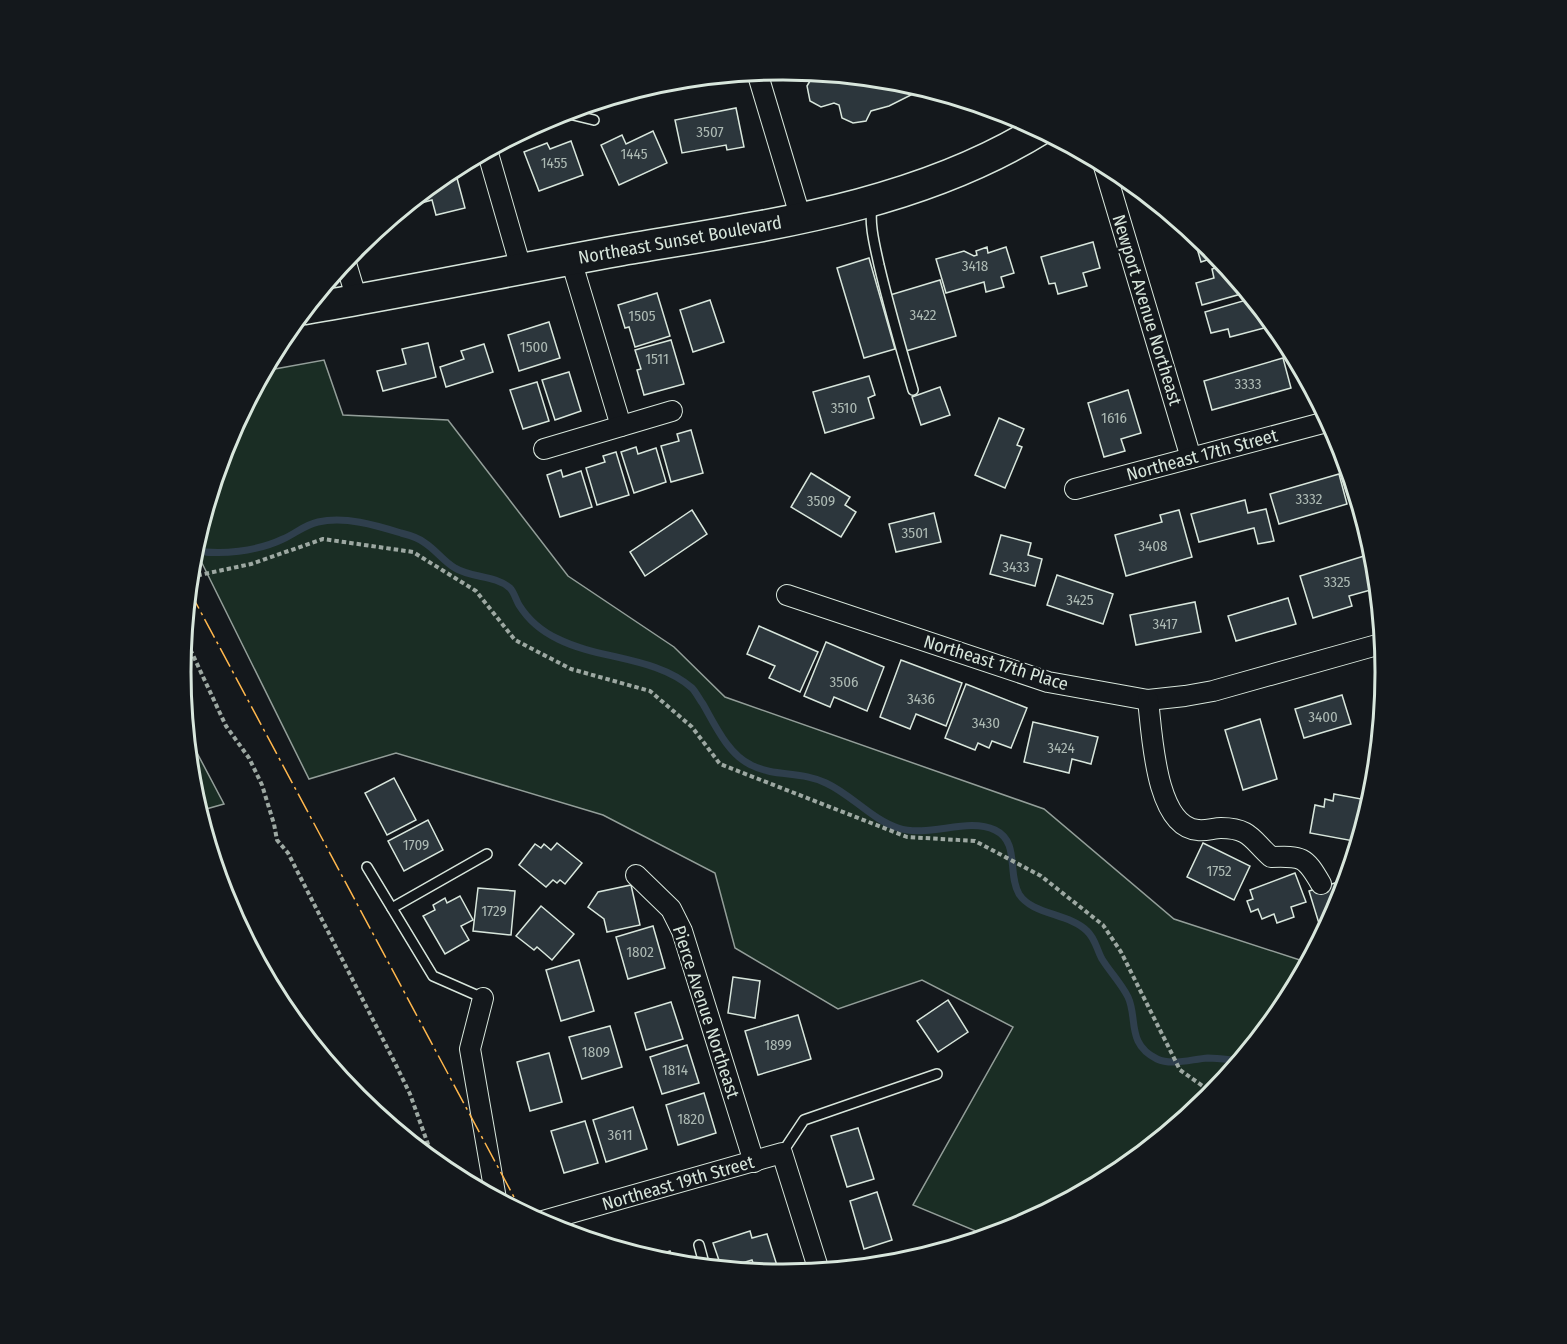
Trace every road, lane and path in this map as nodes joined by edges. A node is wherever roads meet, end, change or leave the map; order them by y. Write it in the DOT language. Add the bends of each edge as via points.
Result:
graph roads {
  1 [pos="760,81"];
  2 [pos="579,116"];
  3 [pos="594,120"];
  4 [pos="1032,135"];
  5 [pos="489,158"];
  6 [pos="1107,175"];
  7 [pos="873,201"];
  8 [pos="801,219"];
  9 [pos="572,260"];
  10 [pos="521,268"];
  11 [pos="348,270"];
  12 [pos="357,300"];
  13 [pos="316,307"];
  14 [pos="914,390"];
  15 [pos="672,411"];
  16 [pos="1321,423"];
  17 [pos="621,426"];
  18 [pos="544,449"];
  19 [pos="1191,458"];
  20 [pos="1075,489"];
  21 [pos="199,575"];
  22 [pos="786,595"];
  23 [pos="1375,645"];
  24 [pos="192,652"];
  25 [pos="1148,700"];
  26 [pos="487,854"];
  27 [pos="367,867"];
  28 [pos="636,875"];
  29 [pos="1322,884"];
  30 [pos="392,908"];
  31 [pos="483,998"];
  32 [pos="937,1074"];
  33 [pos="1205,1088"];
  34 [pos="429,1146"];
  35 [pos="782,1153"];
  36 [pos="754,1162"];
  37 [pos="494,1189"];
  38 [pos="554,1218"];
  39 [pos="699,1245"];
  40 [pos="703,1258"];
  41 [pos="817,1263"];
  1 -- 8 [label="street"];
  2 -- 3 [label="lane"];
  4 -- 7 [label="main road, Northeast Sunset Boulevard" via="945,176"];
  5 -- 10 [label="street"];
  6 -- 19 [label="street, Newport Avenue Northeast"];
  7 -- 8 [label="main road, Northeast Sunset Boulevard"];
  7 -- 14 [label="lane" via="874,242"];
  8 -- 9 [label="main road, Northeast Sunset Boulevard"];
  9 -- 10 [label="main road, Northeast Sunset Boulevard"];
  9 -- 17 [label="street"];
  10 -- 12 [label="main road, Northeast Sunset Boulevard"];
  11 -- 12 [label="street"];
  12 -- 13 [label="main road, Northeast Sunset Boulevard"];
  15 -- 17 [label="street"];
  16 -- 19 [label="street, Northeast 17th Street"];
  17 -- 18 [label="street"];
  19 -- 20 [label="street, Northeast 17th Street"];
  21 -- 33 [label="path" via="251,564 323,538 413,552 476,591 515,640 571,669 650,691 692,728 720,764 907,837 975,840 1041,876 1103,924 1180,1070"];
  22 -- 25 [label="street, Northeast 17th Place" via="1048,682"];
  23 -- 25 [label="street, Northeast 17th Place" via="1213,691"];
  24 -- 34 [label="path" via="226,726 258,776 277,840 288,853 398,1069"];
  25 -- 29 [label="street" via="1160,785 1176,818 1198,830 1232,828 1244,832 1271,857 1304,860"];
  26 -- 30 [label="lane"];
  27 -- 30 [label="lane"];
  28 -- 36 [label="street, Pierce Avenue Northeast" via="671,909 682,931"];
  30 -- 31 [label="lane" via="433,976"];
  31 -- 37 [label="street" via="470,1049"];
  32 -- 35 [label="lane" via="804,1120"];
  35 -- 36 [label="street, Northeast 19th Street"];
  35 -- 41 [label="street"];
  36 -- 38 [label="street, Northeast 19th Street"];
  39 -- 40 [label="lane"];
}
